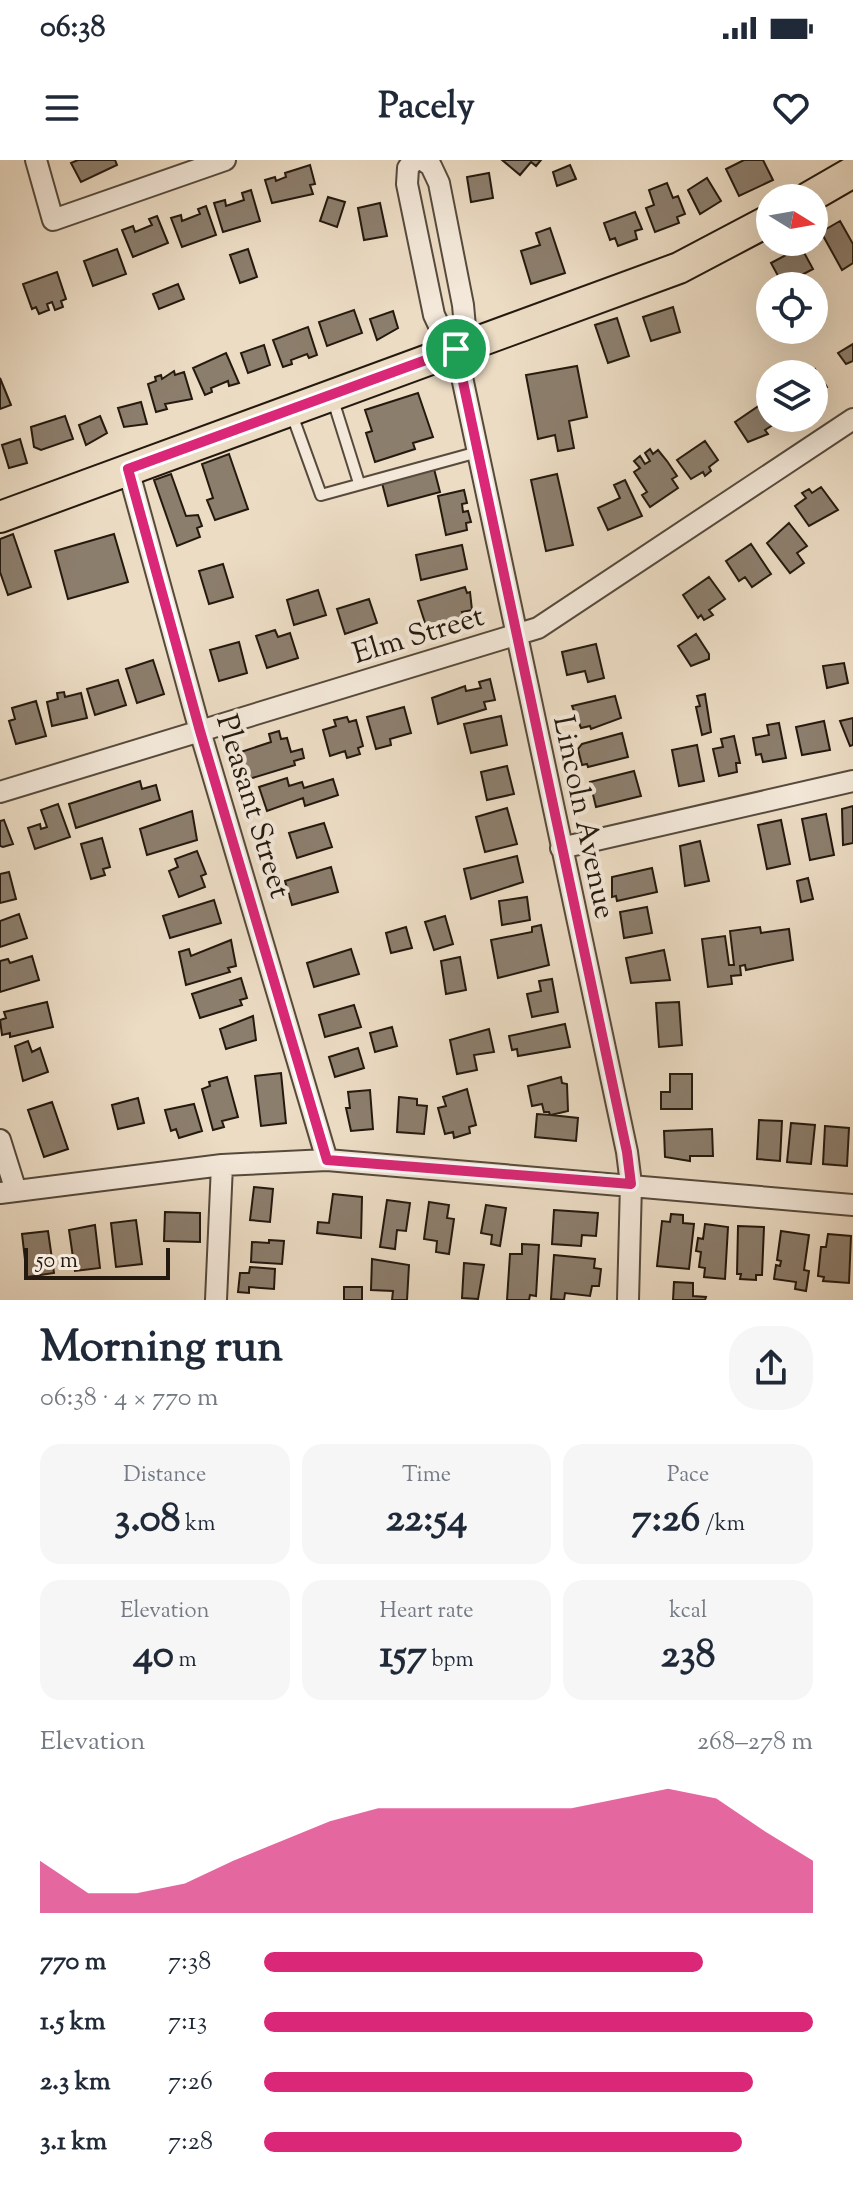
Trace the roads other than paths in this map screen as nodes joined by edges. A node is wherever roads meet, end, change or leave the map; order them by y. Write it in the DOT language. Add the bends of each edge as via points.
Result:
graph roads {
  1 [pos="36,160"];
  2 [pos="225,160"];
  3 [pos="414,160"];
  4 [pos="423,160"];
  5 [pos="853,172"];
  6 [pos="828,186"];
  7 [pos="756,227"];
  8 [pos="456,349"];
  9 [pos="331,395"];
  10 [pos="290,410"];
  11 [pos="853,419"];
  12 [pos="478,452"];
  13 [pos="128,469"];
  14 [pos="359,483"];
  15 [pos="0,517"];
  16 [pos="516,636"];
  17 [pos="200,731"];
  18 [pos="853,781"];
  19 [pos="0,792"];
  20 [pos="561,848"];
  21 [pos="0,1140"];
  22 [pos="327,1160"];
  23 [pos="222,1165"];
  24 [pos="631,1184"];
  25 [pos="8,1192"];
  26 [pos="853,1205"];
  27 [pos="216,1300"];
  28 [pos="628,1300"];
  1 -- 2 [label="street" via="53,220"];
  3 -- 8 [label="street, Lincoln Avenue" via="407,184 434,315"];
  4 -- 8 [label="street, Lincoln Avenue" via="439,183 463,305 465,327"];
  5 -- 6 [label="main road"];
  7 -- 8 [label="main road" via="679,268"];
  8 -- 9 [label="main road"];
  8 -- 12 [label="street, Lincoln Avenue"];
  9 -- 10 [label="main road"];
  9 -- 14 [label="lane"];
  10 -- 13 [label="main road"];
  10 -- 14 [label="lane" via="321,495"];
  11 -- 16 [label="street, Elm Street" via="538,628"];
  12 -- 14 [label="lane"];
  12 -- 16 [label="street, Lincoln Avenue"];
  13 -- 15 [label="main road"];
  13 -- 17 [label="street, Pleasant Street"];
  16 -- 17 [label="street, Elm Street"];
  16 -- 20 [label="street, Lincoln Avenue"];
  17 -- 19 [label="street, Elm Street"];
  17 -- 22 [label="street, Pleasant Street"];
  18 -- 20 [label="street"];
  20 -- 24 [label="street, Lincoln Avenue"];
  21 -- 25 [label="street"];
  22 -- 23 [label="street"];
  22 -- 24 [label="street"];
  23 -- 25 [label="street"];
  23 -- 27 [label="street"];
  24 -- 26 [label="street"];
  24 -- 28 [label="street, Lincoln Avenue"];
}
